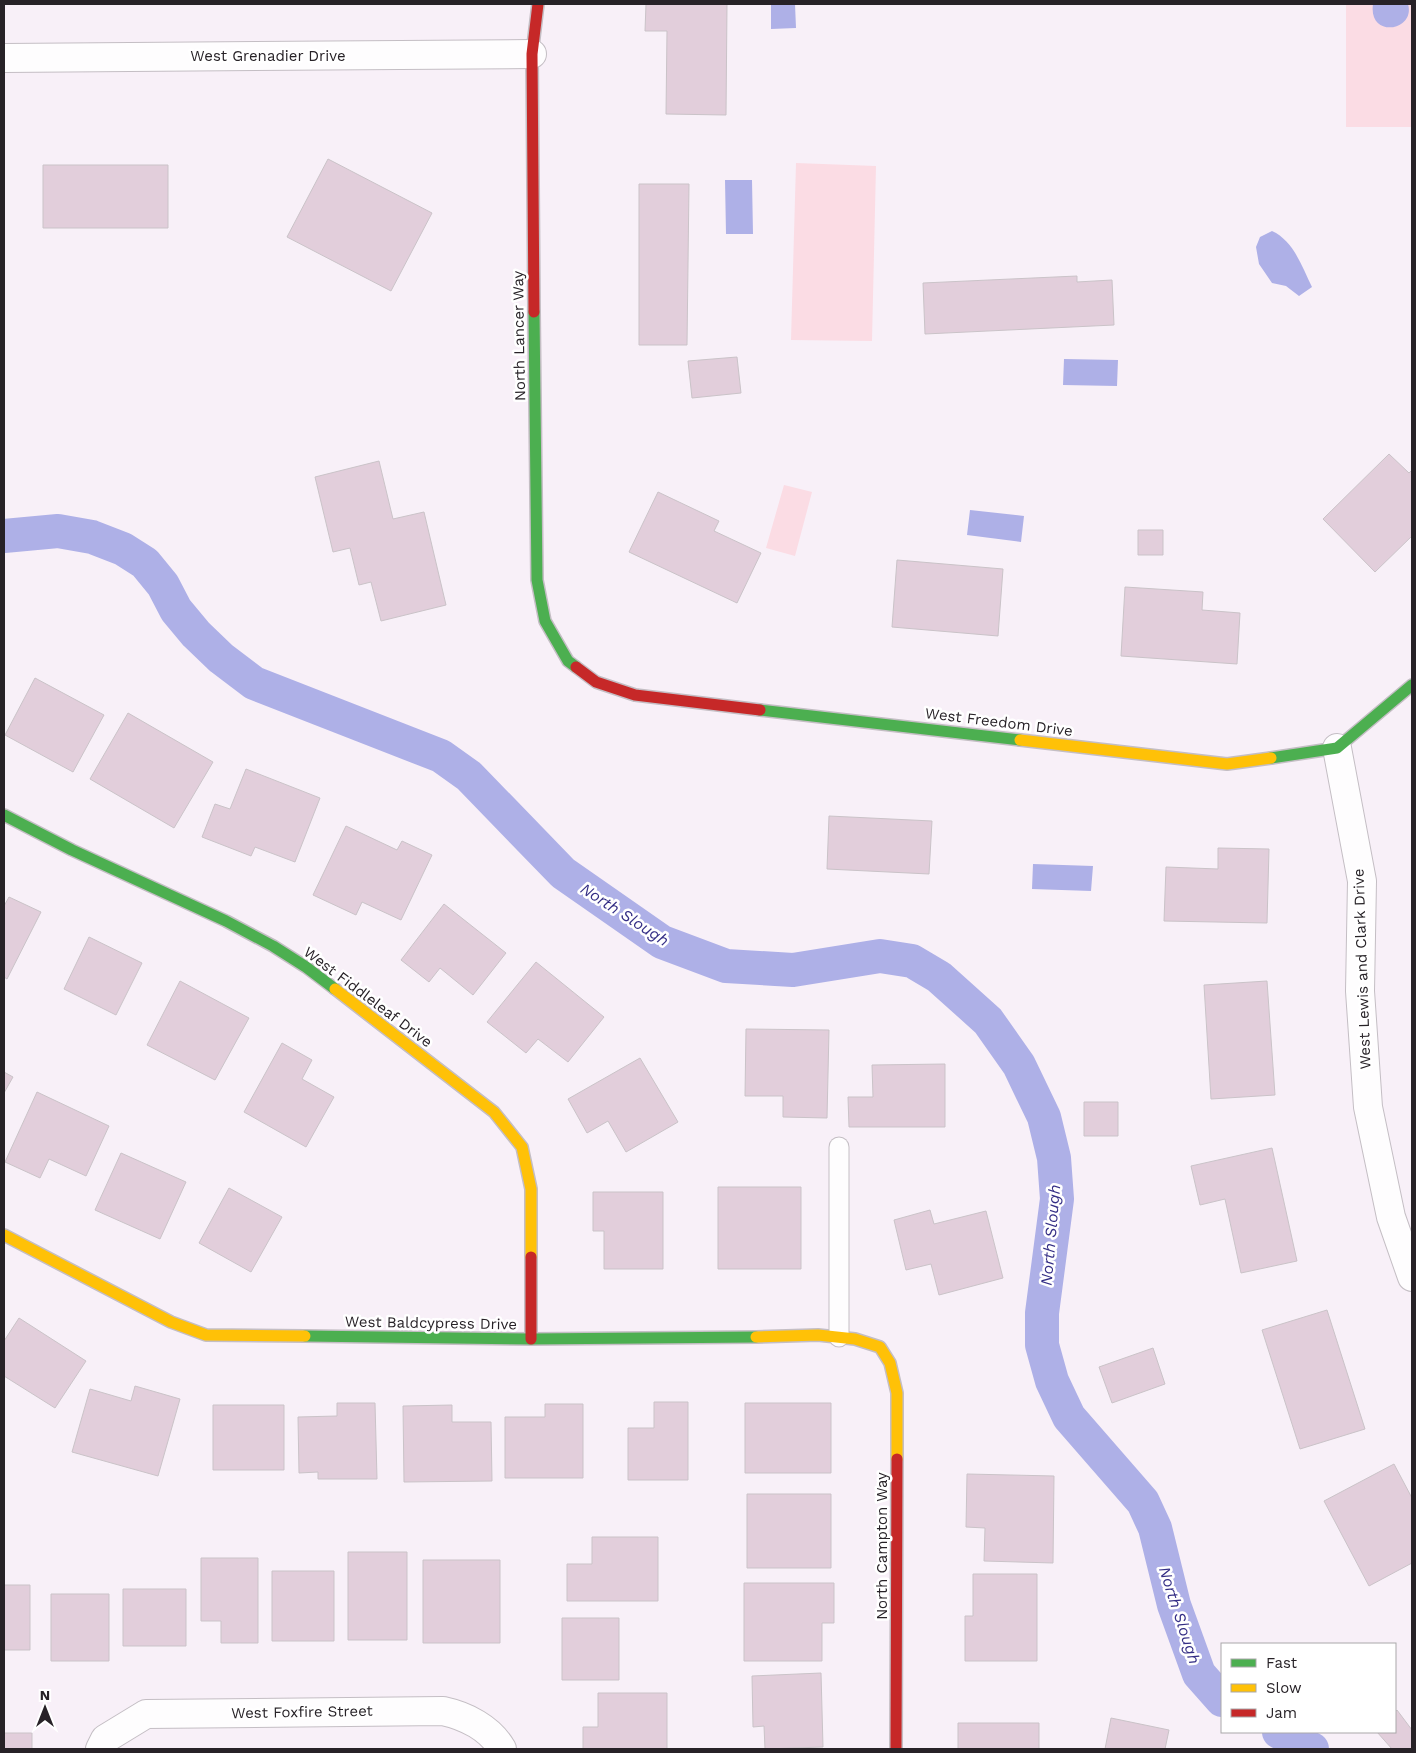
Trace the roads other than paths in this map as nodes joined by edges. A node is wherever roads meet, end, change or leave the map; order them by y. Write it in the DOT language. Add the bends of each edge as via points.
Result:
graph roads {
  1 [pos="538,4"];
  2 [pos="532,54"];
  3 [pos="4,58"];
  4 [pos="568,661"];
  5 [pos="1412,685"];
  6 [pos="1337,748"];
  7 [pos="4,814"];
  8 [pos="839,1147"];
  9 [pos="4,1235"];
  10 [pos="1412,1277"];
  11 [pos="839,1338"];
  12 [pos="531,1339"];
  13 [pos="880,1347"];
  14 [pos="103,1744"];
  15 [pos="500,1744"];
  16 [pos="896,1749"];
  1 -- 2 [label="street, North Lancer Way"];
  2 -- 3 [label="street, West Grenadier Drive"];
  2 -- 4 [label="street, North Lancer Way" via="537,580 545,621"];
  4 -- 6 [label="street, West Freedom Drive" via="596,682 635,695 1227,764"];
  5 -- 6 [label="street"];
  6 -- 10 [label="street, West Lewis and Clark Drive" via="1362,881 1360,991 1368,1107 1391,1217"];
  7 -- 12 [label="street, West Fiddleleaf Drive" via="273,946 306,967 494,1112 522,1147 531,1189"];
  8 -- 11 [label="lane"];
  9 -- 12 [label="street, West Baldcypress Drive" via="170,1322 206,1335"];
  11 -- 12 [label="street, West Baldcypress Drive" via="818,1335"];
  11 -- 13 [label="street, West Baldcypress Drive"];
  13 -- 16 [label="street, North Campton Way" via="890,1363 897,1393"];
  14 -- 15 [label="street, West Foxfire Street" via="146,1714 443,1711 460,1715 476,1724"];
}
